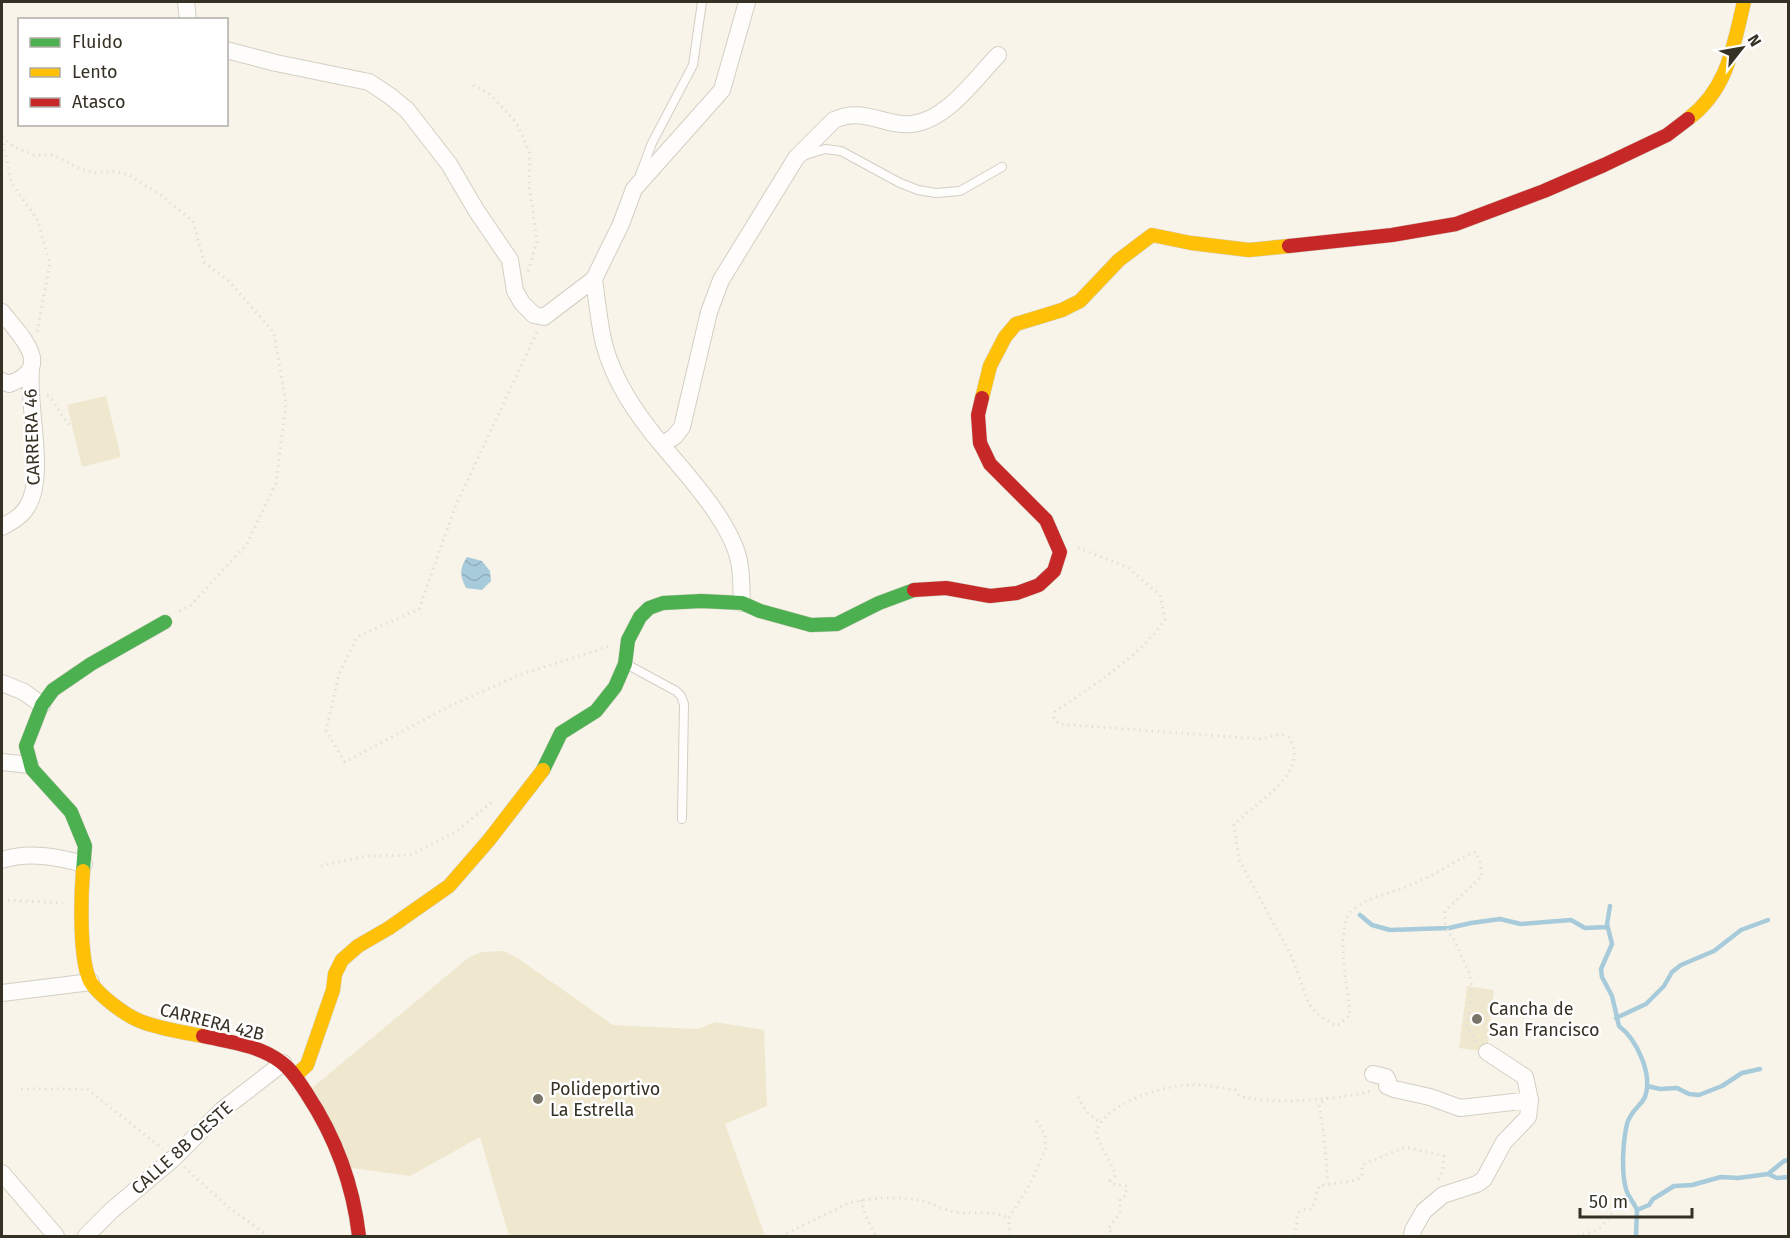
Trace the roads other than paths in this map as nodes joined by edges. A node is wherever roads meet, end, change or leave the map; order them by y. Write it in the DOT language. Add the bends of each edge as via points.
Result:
graph roads {
  1 [pos="186,2"];
  2 [pos="702,2"];
  3 [pos="747,2"];
  4 [pos="1744,2"];
  5 [pos="188,18"];
  6 [pos="228,51"];
  7 [pos="998,55"];
  8 [pos="796,158"];
  9 [pos="1002,166"];
  10 [pos="634,189"];
  11 [pos="594,279"];
  12 [pos="2,312"];
  13 [pos="31,370"];
  14 [pos="2,381"];
  15 [pos="663,445"];
  16 [pos="2,527"];
  17 [pos="742,603"];
  18 [pos="165,622"];
  19 [pos="625,664"];
  20 [pos="2,683"];
  21 [pos="42,705"];
  22 [pos="2,762"];
  23 [pos="30,765"];
  24 [pos="682,819"];
  25 [pos="2,860"];
  26 [pos="84,864"];
  27 [pos="91,982"];
  28 [pos="2,993"];
  29 [pos="1487,1052"];
  30 [pos="283,1063"];
  31 [pos="1373,1074"];
  32 [pos="295,1077"];
  33 [pos="1530,1101"];
  34 [pos="2,1173"];
  35 [pos="56,1236"];
  36 [pos="86,1236"];
  37 [pos="359,1236"];
  38 [pos="1412,1236"];
  1 -- 5 [label="street"];
  2 -- 10 [label="lane" via="693,65 652,143"];
  3 -- 10 [label="street" via="722,90"];
  4 -- 17 [label="street" via="1730,60 1718,88 1700,110 1666,135 1604,165 1456,224 1392,235 1249,250 1152,234 1119,260 1080,301 1016,324 990,366 978,416 980,443 990,464 1046,520 1056,540 1060,552 1054,571 1039,585 990,596 946,588 923,589 879,603 837,624 811,625"];
  6 -- 11 [label="street" via="369,82 407,110 449,164 510,260 515,291 534,315 544,317"];
  7 -- 8 [label="street" via="947,108 928,120 910,124 858,115 841,117"];
  8 -- 9 [label="lane" via="825,149 841,151 900,183 936,193 960,191"];
  8 -- 15 [label="street" via="721,280 709,312 682,427"];
  10 -- 11 [label="street"];
  11 -- 15 [label="street" via="605,345 621,387 640,419"];
  12 -- 13 [label="street" via="25,341"];
  13 -- 14 [label="street" via="9,384"];
  13 -- 16 [label="street, CARRERA 46" via="34,494 19,517"];
  15 -- 17 [label="street" via="721,520 731,539 740,561"];
  17 -- 19 [label="street" via="663,603 649,608 628,640"];
  18 -- 21 [label="street" via="91,664 53,690"];
  19 -- 24 [label="lane" via="681,696 684,704"];
  19 -- 32 [label="street" via="615,687 596,711 561,733 542,772 449,886 342,960 307,1065"];
  20 -- 21 [label="street"];
  21 -- 23 [label="street" via="26,746"];
  22 -- 23 [label="street"];
  23 -- 26 [label="street" via="70,812 85,846"];
  25 -- 26 [label="street" via="30,855"];
  26 -- 27 [label="street" via="80,904"];
  27 -- 28 [label="street"];
  27 -- 30 [label="street, CARRERA 42B" via="118,1009 139,1021 245,1045"];
  29 -- 33 [label="street" via="1525,1077"];
  30 -- 32 [label="street, CARRERA 42B"];
  30 -- 36 [label="street, CALLE 8B OESTE" via="222,1110"];
  31 -- 33 [label="street" via="1386,1077 1387,1086 1394,1089 1460,1108"];
  32 -- 37 [label="street, CARRERA 42B" via="324,1120 345,1167"];
  33 -- 38 [label="street" via="1528,1117 1504,1142 1484,1179 1443,1196 1424,1211"];
  34 -- 35 [label="street"];
}
